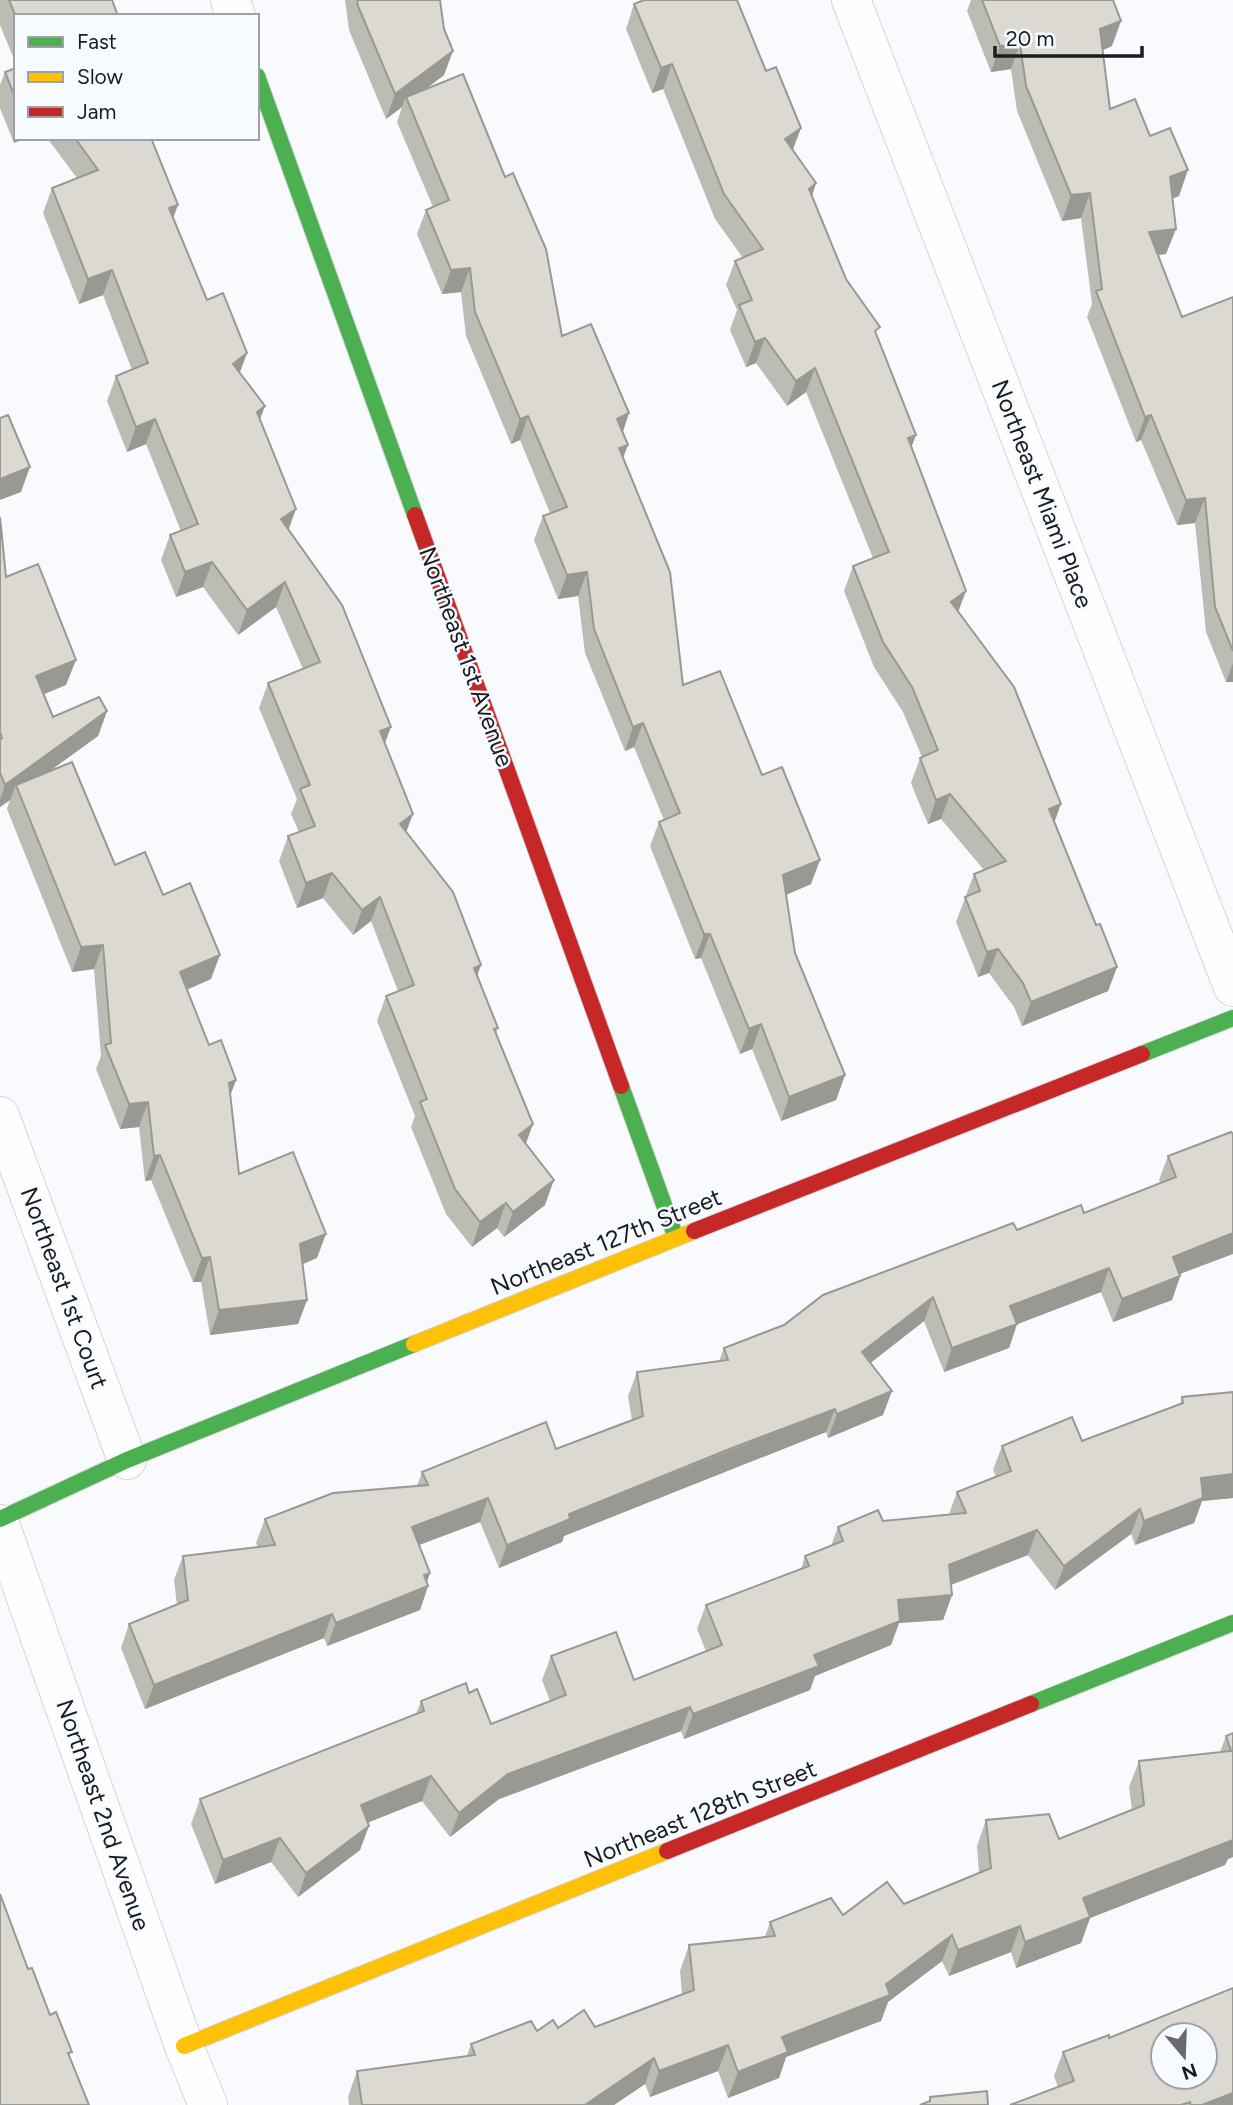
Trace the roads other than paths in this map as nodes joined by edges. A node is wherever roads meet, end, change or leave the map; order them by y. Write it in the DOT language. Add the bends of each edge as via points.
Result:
graph roads {
  1 [pos="851,0"];
  2 [pos="259,82"];
  3 [pos="1233,987"];
  4 [pos="1233,1018"];
  5 [pos="0,1116"];
  6 [pos="10,1174"];
  7 [pos="676,1238"];
  8 [pos="127,1460"];
  9 [pos="0,1522"];
  10 [pos="1233,1623"];
  11 [pos="184,2046"];
  12 [pos="208,2105"];
  1 -- 3 [label="street, Northeast Miami Place"];
  2 -- 7 [label="street, Northeast 1st Avenue"];
  4 -- 7 [label="street, Northeast 127th Street"];
  5 -- 6 [label="street, Northeast 1st Court"];
  6 -- 8 [label="street, Northeast 1st Court"];
  7 -- 8 [label="street, Northeast 127th Street"];
  8 -- 9 [label="street, Northeast 127th Street"];
  9 -- 11 [label="street, Northeast 2nd Avenue"];
  10 -- 11 [label="street, Northeast 128th Street"];
  11 -- 12 [label="street, Northeast 2nd Avenue"];
}
